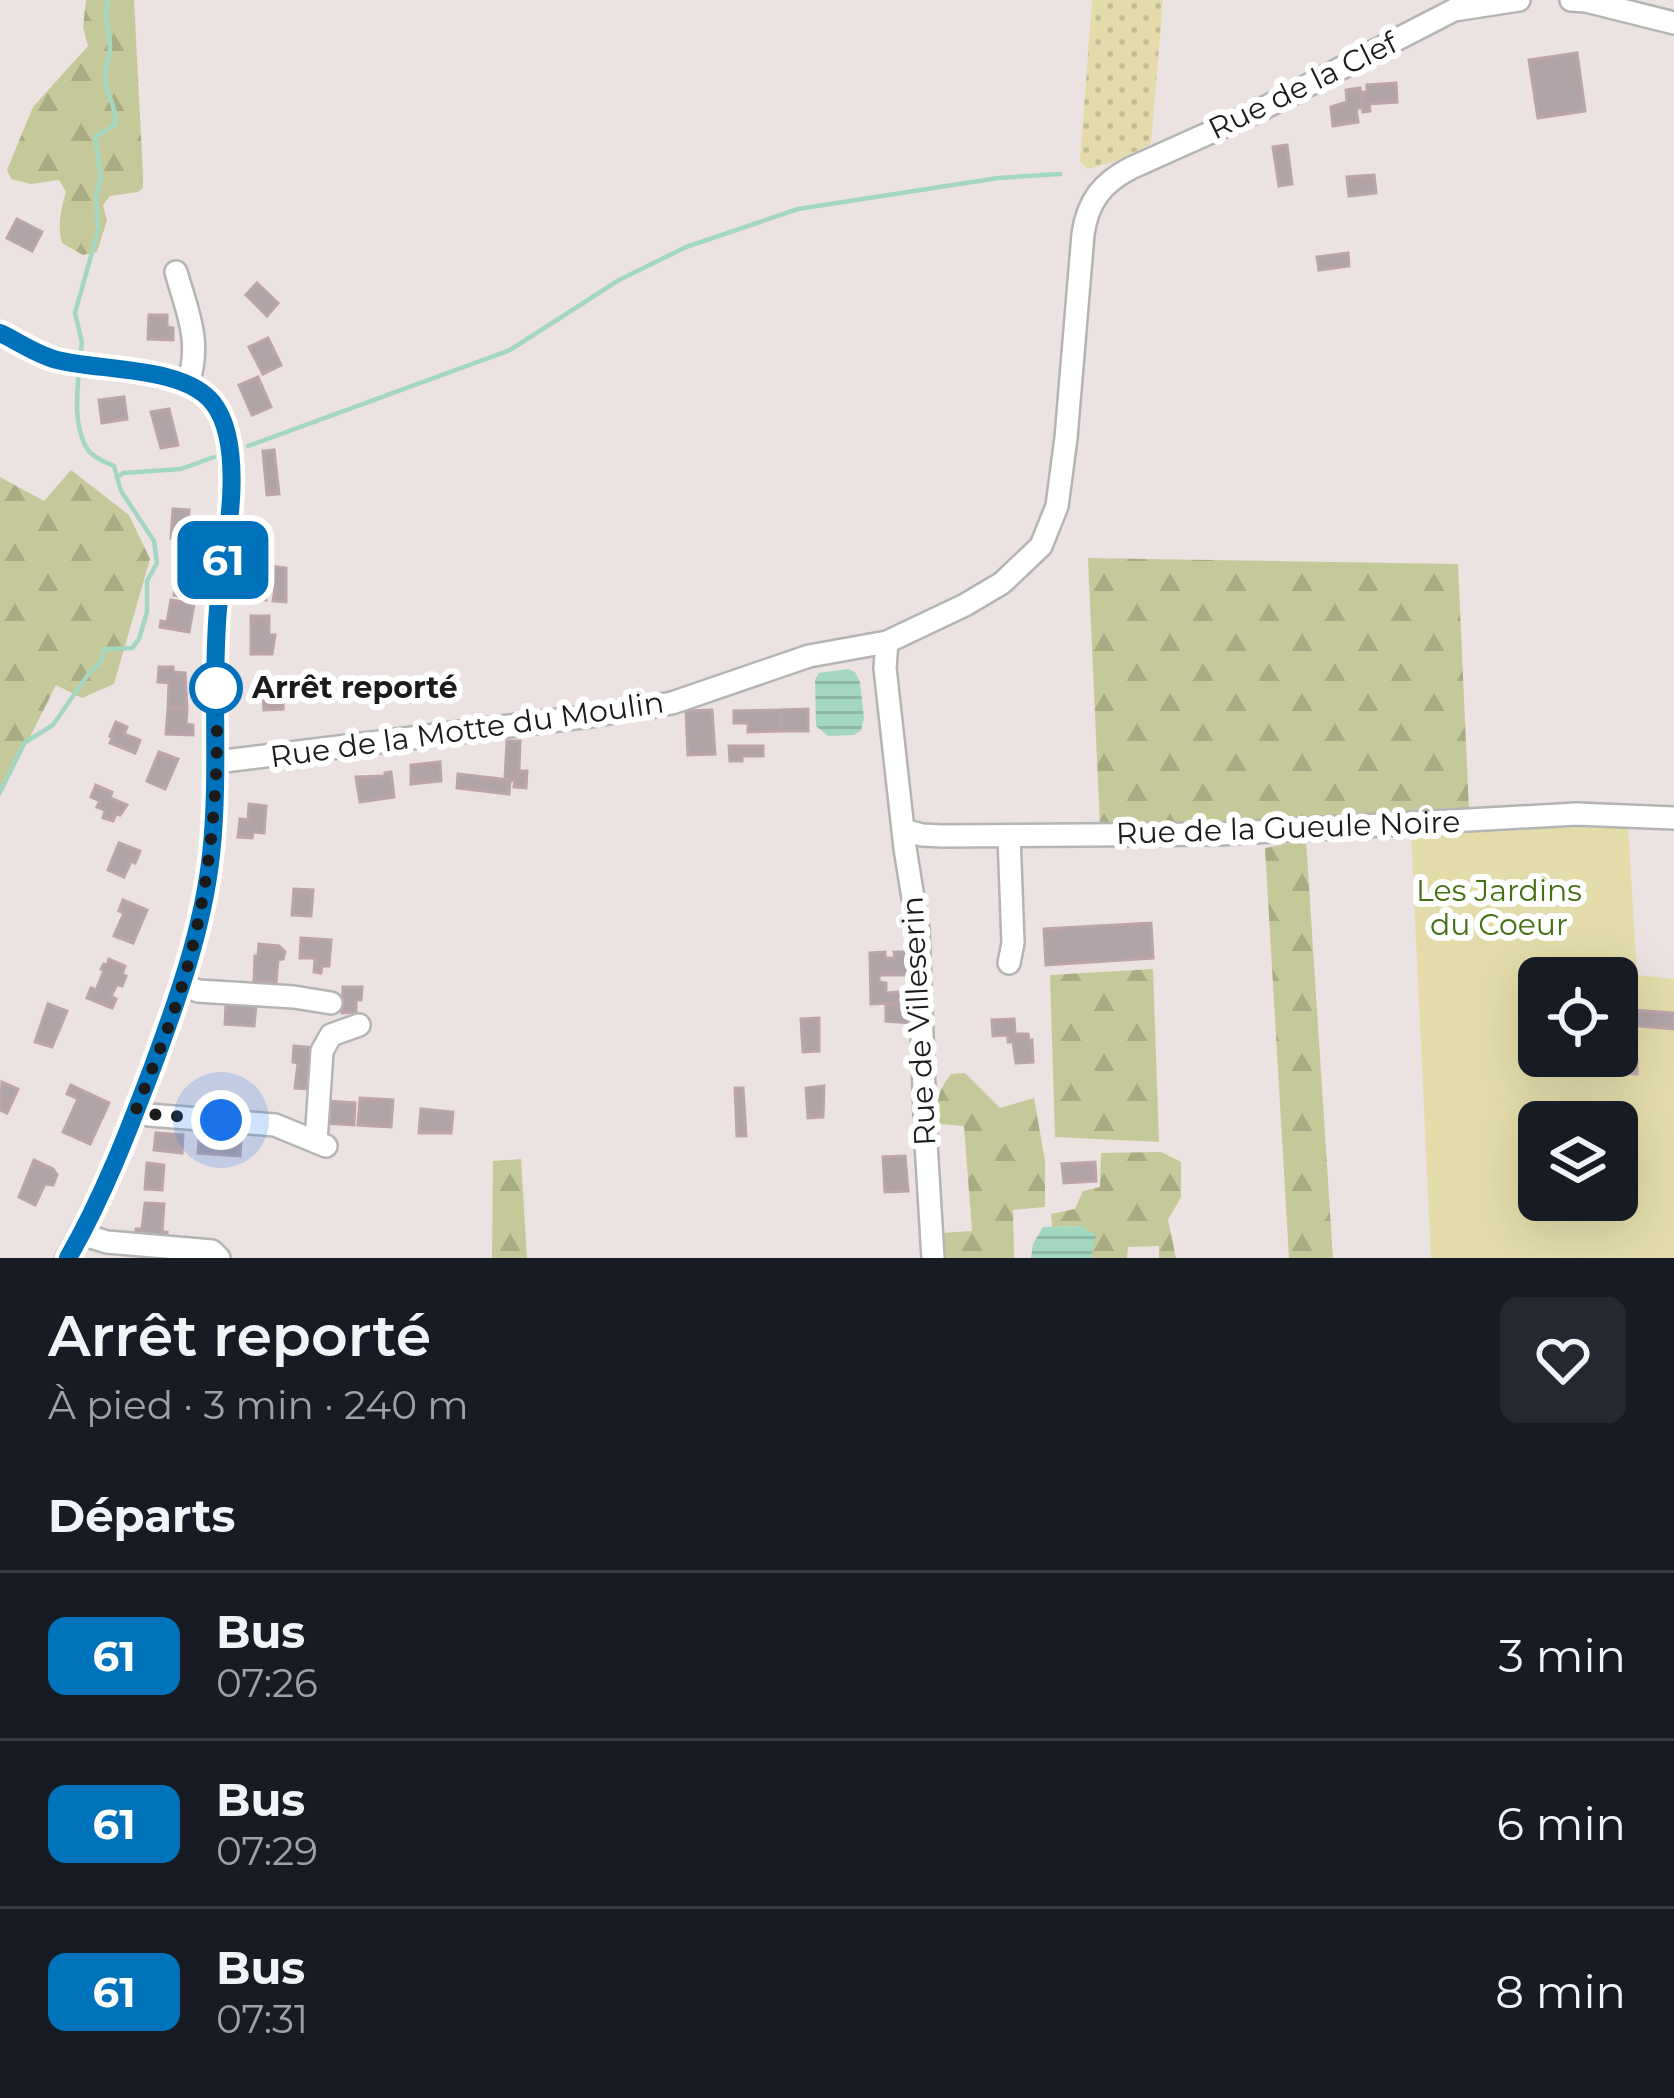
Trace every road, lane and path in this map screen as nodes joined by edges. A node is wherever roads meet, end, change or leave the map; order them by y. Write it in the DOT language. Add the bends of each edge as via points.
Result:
graph roads {
  1 [pos="1519,0"];
  2 [pos="1571,0"];
  3 [pos="1454,5"];
  4 [pos="1674,23"];
  5 [pos="1096,194"];
  6 [pos="176,272"];
  7 [pos="0,333"];
  8 [pos="188,383"];
  9 [pos="887,642"];
  10 [pos="216,762"];
  11 [pos="1674,818"];
  12 [pos="903,830"];
  13 [pos="1010,836"];
  14 [pos="1009,963"];
  15 [pos="183,986"];
  16 [pos="331,1003"];
  17 [pos="359,1024"];
  18 [pos="136,1110"];
  19 [pos="75,1250"];
  20 [pos="219,1258"];
  21 [pos="933,1258"];
  1 -- 3 [label="street, Rue de la Clef"];
  2 -- 4 [label="street"];
  3 -- 5 [label="street, Rue de la Clef" via="1256,112 1131,167"];
  5 -- 9 [label="street, Rue de la Motte du Moulin" via="1085,218 1066,438 1049,529 1002,584"];
  6 -- 8 [label="street" via="195,340"];
  7 -- 8 [label="street" via="43,356"];
  8 -- 10 [label="street" via="213,402 230,449"];
  9 -- 10 [label="street, Rue de la Motte du Moulin" via="809,656 672,704"];
  9 -- 12 [label="street, Rue de Villeserin"];
  10 -- 15 [label="street" via="211,855"];
  11 -- 13 [label="street, Rue de la Gueule Noire" via="1576,814 1220,834"];
  12 -- 13 [label="street, Rue de la Gueule Noire"];
  12 -- 21 [label="street, Rue de Villeserin" via="918,929"];
  13 -- 14 [label="street"];
  15 -- 16 [label="street"];
  15 -- 18 [label="street"];
  17 -- 18 [label="street" via="331,1035 322,1051 321,1144 275,1125"];
  18 -- 19 [label="street"];
  19 -- 20 [label="street" via="107,1241"];
}
